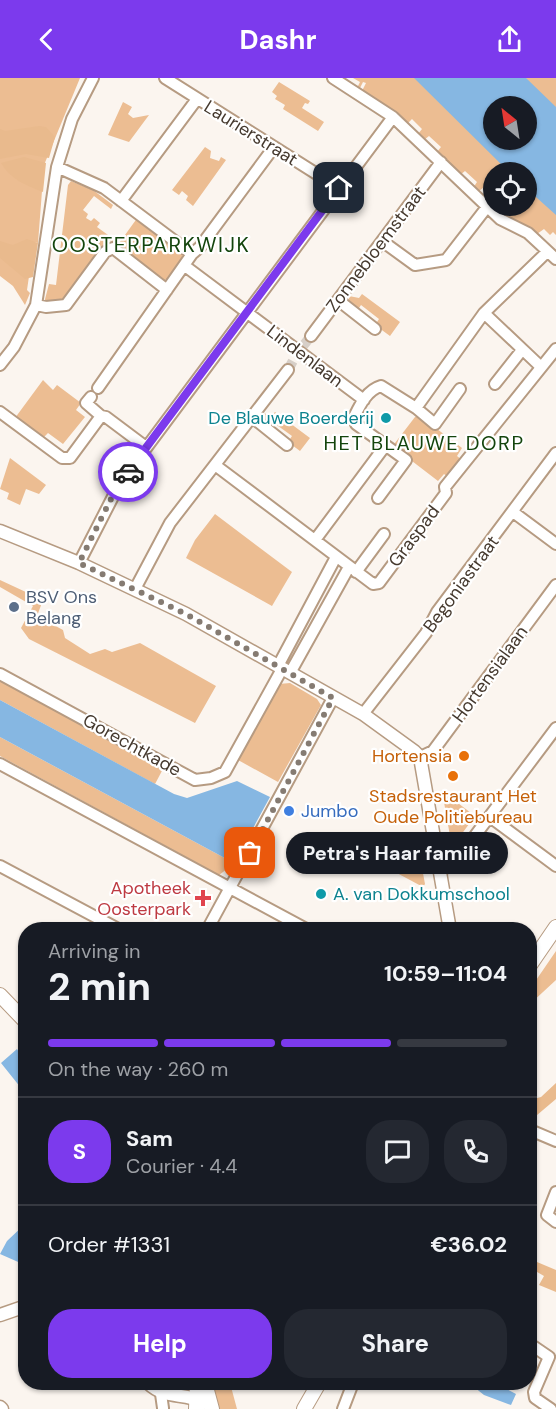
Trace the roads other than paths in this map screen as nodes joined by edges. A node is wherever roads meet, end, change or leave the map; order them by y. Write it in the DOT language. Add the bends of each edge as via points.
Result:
graph roads {
  1 [pos="93,78"];
  2 [pos="165,78"];
  3 [pos="333,78"];
  4 [pos="197,99"];
  5 [pos="393,117"];
  6 [pos="274,147"];
  7 [pos="441,162"];
  8 [pos="57,167"];
  9 [pos="339,188"];
  10 [pos="121,201"];
  11 [pos="483,203"];
  12 [pos="483,212"];
  13 [pos="497,216"];
  14 [pos="382,241"];
  15 [pos="192,254"];
  16 [pos="552,256"];
  17 [pos="185,266"];
  18 [pos="167,290"];
  19 [pos="338,300"];
  20 [pos="36,305"];
  21 [pos="247,313"];
  22 [pos="484,313"];
  23 [pos="375,328"];
  24 [pos="310,336"];
  25 [pos="556,349"];
  26 [pos="522,350"];
  27 [pos="0,365"];
  28 [pos="540,366"];
  29 [pos="288,370"];
  30 [pos="495,384"];
  31 [pos="460,389"];
  32 [pos="364,400"];
  33 [pos="416,408"];
  34 [pos="0,412"];
  35 [pos="101,416"];
  36 [pos="252,417"];
  37 [pos="287,445"];
  38 [pos="385,446"];
  39 [pos="146,447"];
  40 [pos="556,453"];
  41 [pos="215,465"];
  42 [pos="378,498"];
  43 [pos="513,512"];
  44 [pos="0,531"];
  45 [pos="384,534"];
  46 [pos="315,540"];
  47 [pos="556,544"];
  48 [pos="336,557"];
  49 [pos="79,563"];
  50 [pos="352,569"];
  51 [pos="556,585"];
  52 [pos="135,589"];
  53 [pos="283,669"];
  54 [pos="0,674"];
  55 [pos="333,698"];
  56 [pos="363,714"];
  57 [pos="556,728"];
  58 [pos="420,757"];
  59 [pos="0,764"];
  60 [pos="490,817"];
  61 [pos="0,866"];
  62 [pos="556,866"];
  63 [pos="440,870"];
  64 [pos="231,888"];
  65 [pos="105,922"];
  66 [pos="212,922"];
  67 [pos="293,922"];
  68 [pos="449,922"];
  69 [pos="556,927"];
  70 [pos="537,955"];
  71 [pos="0,995"];
  72 [pos="18,1014"];
  73 [pos="537,1133"];
  74 [pos="556,1141"];
  75 [pos="556,1192"];
  76 [pos="556,1222"];
  77 [pos="18,1309"];
  78 [pos="0,1315"];
  79 [pos="537,1349"];
  80 [pos="537,1385"];
  81 [pos="156,1390"];
  82 [pos="207,1390"];
  83 [pos="315,1390"];
  84 [pos="323,1390"];
  85 [pos="350,1390"];
  86 [pos="535,1390"];
  87 [pos="161,1394"];
  88 [pos="196,1404"];
  89 [pos="212,1408"];
  90 [pos="163,1409"];
  91 [pos="304,1409"];
  92 [pos="314,1409"];
  93 [pos="343,1409"];
  94 [pos="552,1409"];
  1 -- 8 [label="street" via="72,119"];
  2 -- 4 [label="street, Laurierstraat"];
  3 -- 5 [label="street"];
  4 -- 6 [label="street, Laurierstraat"];
  4 -- 10 [label="street"];
  5 -- 7 [label="street"];
  5 -- 9 [label="street"];
  6 -- 9 [label="street, Laurierstraat"];
  6 -- 15 [label="street"];
  7 -- 11 [label="street"];
  7 -- 14 [label="street, Zonnebloemstraat"];
  8 -- 10 [label="street" via="90,180"];
  8 -- 20 [label="street"];
  9 -- 21 [label="street"];
  10 -- 15 [label="street"];
  12 -- 14 [label="street" via="446,261 415,266"];
  13 -- 16 [label="street" via="528,233"];
  14 -- 19 [label="street, Zonnebloemstraat"];
  15 -- 17 [label="street"];
  16 -- 22 [label="street"];
  17 -- 18 [label="street"];
  17 -- 21 [label="street, Lindenlaan"];
  18 -- 20 [label="street" via="113,248 105,252 66,304"];
  18 -- 35 [label="street" via="92,396"];
  19 -- 23 [label="street"];
  19 -- 24 [label="street, Zonnebloemstraat"];
  20 -- 27 [label="street"];
  21 -- 32 [label="street, Lindenlaan"];
  21 -- 39 [label="street"];
  22 -- 26 [label="street"];
  22 -- 33 [label="street"];
  25 -- 28 [label="street"];
  26 -- 28 [label="street"];
  26 -- 30 [label="street"];
  28 -- 50 [label="street, Graspad" via="446,487 446,493 379,583 373,585"];
  29 -- 36 [label="street"];
  31 -- 33 [label="street" via="435,424"];
  32 -- 33 [label="street" via="381,386"];
  32 -- 38 [label="street" via="354,417 356,424"];
  34 -- 35 [label="street" via="62,458 70,458"];
  35 -- 39 [label="street"];
  36 -- 37 [label="street"];
  36 -- 41 [label="street"];
  38 -- 42 [label="street" via="406,460"];
  38 -- 46 [label="street"];
  39 -- 49 [label="street" via="120,483"];
  40 -- 43 [label="street, Begoniastraat"];
  41 -- 46 [label="street"];
  41 -- 52 [label="street" via="170,523"];
  43 -- 47 [label="street"];
  43 -- 56 [label="street, Begoniastraat"];
  44 -- 49 [label="street"];
  45 -- 50 [label="street"];
  46 -- 48 [label="street"];
  48 -- 50 [label="street"];
  48 -- 53 [label="street"];
  49 -- 52 [label="street"];
  50 -- 53 [label="street"];
  51 -- 58 [label="street, Hortensialaan" via="434,751"];
  52 -- 53 [label="street"];
  53 -- 54 [label="street, Gorechtkade" via="225,772 195,780"];
  53 -- 55 [label="street"];
  55 -- 56 [label="street"];
  55 -- 64 [label="street"];
  56 -- 58 [label="street"];
  57 -- 60 [label="street"];
  58 -- 63 [label="street"];
  59 -- 64 [label="street"];
  60 -- 62 [label="street"];
  60 -- 63 [label="street" via="453,865"];
  61 -- 65 [label="street"];
  63 -- 68 [label="street"];
  64 -- 66 [label="street"];
  64 -- 67 [label="street"];
  69 -- 70 [label="main road"];
  71 -- 72 [label="main road"];
  73 -- 74 [label="street"];
  75 -- 76 [label="street" via="547,1215"];
  77 -- 78 [label="street"];
  79 -- 80 [label="street" via="549,1358"];
  81 -- 87 [label="street"];
  82 -- 89 [label="main road"];
  83 -- 91 [label="main road"];
  84 -- 92 [label="main road"];
  85 -- 93 [label="street"];
  86 -- 94 [label="street" via="535,1398"];
  87 -- 88 [label="street"];
  87 -- 90 [label="street"];
  88 -- 89 [label="street"];
}
